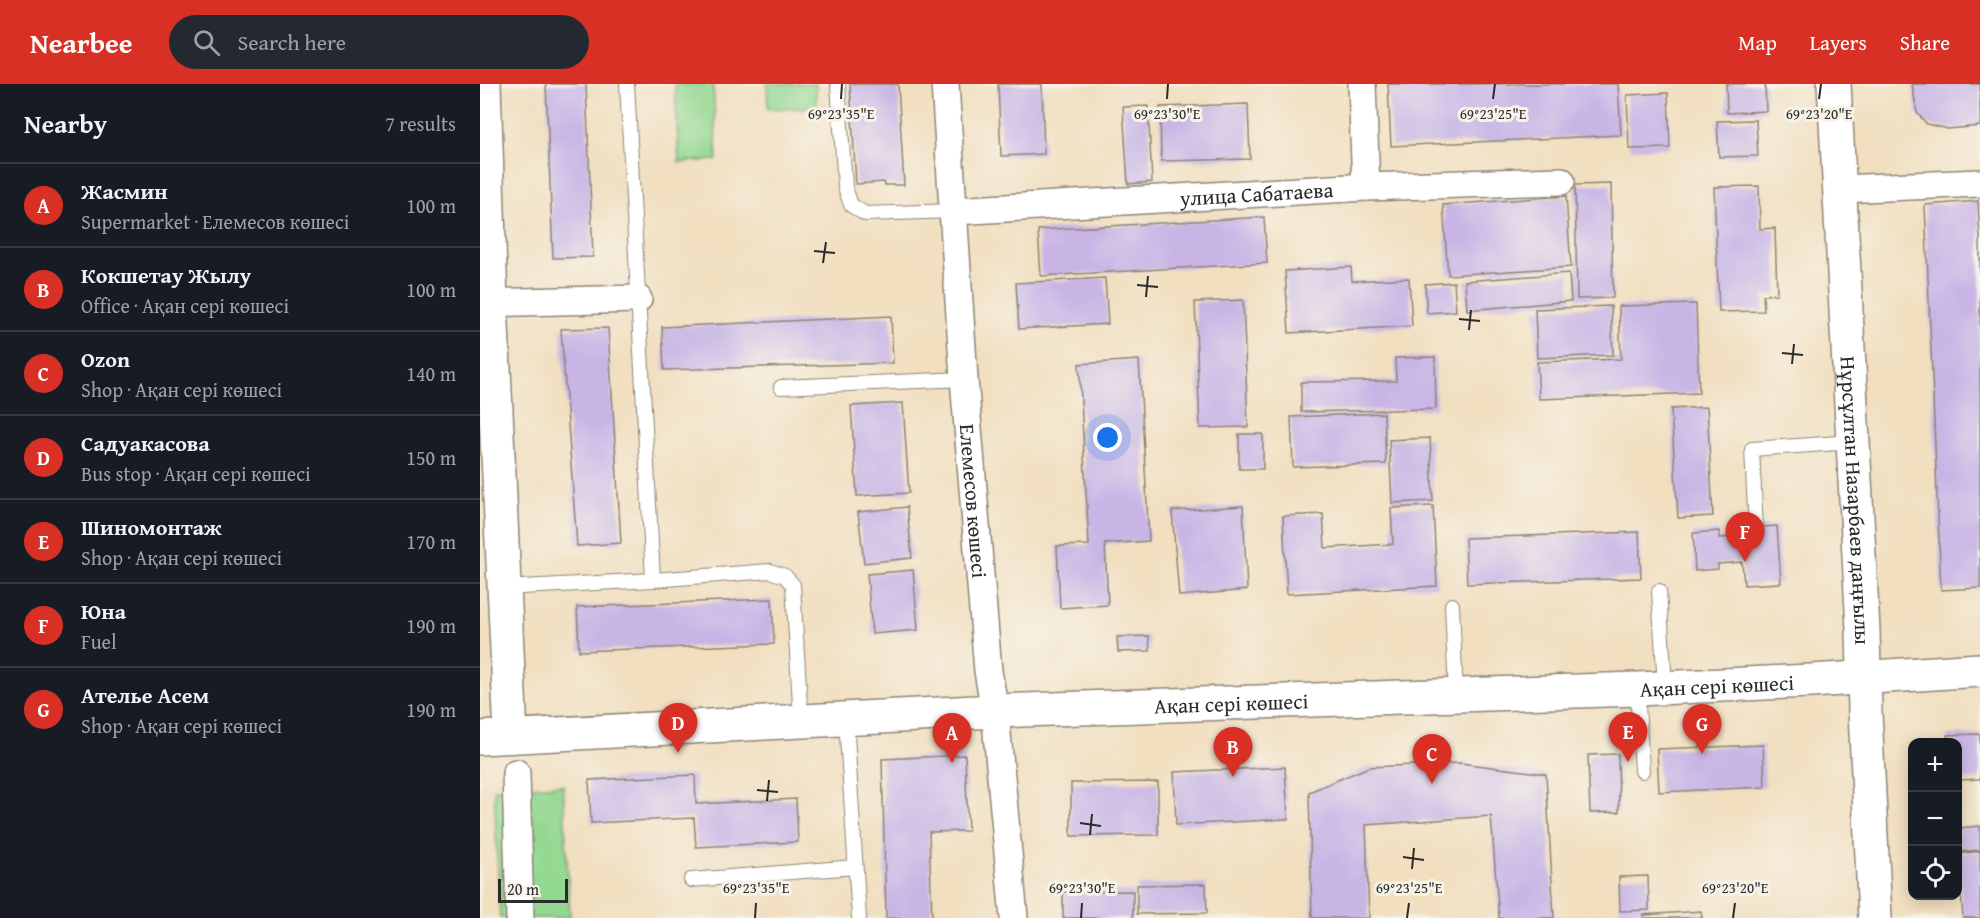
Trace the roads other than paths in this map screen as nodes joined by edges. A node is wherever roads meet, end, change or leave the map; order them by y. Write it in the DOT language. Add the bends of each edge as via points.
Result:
graph roads {
  1 [pos="484,84"];
  2 [pos="627,84"];
  3 [pos="838,84"];
  4 [pos="945,84"];
  5 [pos="1362,84"];
  6 [pos="1834,84"];
  7 [pos="1561,181"];
  8 [pos="1980,183"];
  9 [pos="1366,188"];
  10 [pos="1840,189"];
  11 [pos="954,211"];
  12 [pos="638,299"];
  13 [pos="485,303"];
  14 [pos="964,379"];
  15 [pos="781,387"];
  16 [pos="1854,442"];
  17 [pos="1756,531"];
  18 [pos="653,580"];
  19 [pos="504,588"];
  20 [pos="1659,591"];
  21 [pos="1452,605"];
  22 [pos="1980,670"];
  23 [pos="1864,678"];
  24 [pos="1651,688"];
  25 [pos="1456,695"];
  26 [pos="995,711"];
  27 [pos="846,720"];
  28 [pos="801,722"];
  29 [pos="496,737"];
  30 [pos="1642,771"];
  31 [pos="516,773"];
  32 [pos="855,867"];
  33 [pos="691,880"];
  34 [pos="520,918"];
  35 [pos="859,918"];
  36 [pos="1014,918"];
  37 [pos="1875,918"];
  1 -- 13 [label="main road"];
  2 -- 12 [label="lane"];
  3 -- 11 [label="lane" via="845,188 851,206 865,214"];
  4 -- 11 [label="street, Елемесов көшесі"];
  5 -- 9 [label="street"];
  6 -- 10 [label="main road, Нұрсұлтан Назарбаев даңғылы"];
  7 -- 9 [label="street, улица Сабатаева"];
  8 -- 10 [label="street"];
  9 -- 11 [label="street, улица Сабатаева"];
  10 -- 16 [label="main road, Нұрсұлтан Назарбаев даңғылы"];
  11 -- 14 [label="street, Елемесов көшесі"];
  12 -- 13 [label="street"];
  12 -- 18 [label="lane"];
  13 -- 19 [label="main road"];
  14 -- 15 [label="lane"];
  14 -- 26 [label="street, Елемесов көшесі" via="988,671"];
  16 -- 17 [label="lane" via="1752,449"];
  16 -- 23 [label="main road, Нұрсұлтан Назарбаев даңғылы"];
  18 -- 19 [label="lane"];
  18 -- 28 [label="lane" via="770,571 794,585"];
  19 -- 29 [label="main road"];
  20 -- 24 [label="lane"];
  21 -- 25 [label="lane"];
  22 -- 23 [label="main road, Ақан сері көшесі"];
  23 -- 24 [label="main road, Ақан сері көшесі"];
  23 -- 37 [label="main road, Нұрсұлтан Назарбаев даңғылы"];
  24 -- 25 [label="main road, Ақан сері көшесі"];
  24 -- 30 [label="lane"];
  25 -- 26 [label="main road, Ақан сері көшесі"];
  26 -- 27 [label="main road, Ақан сері көшесі"];
  26 -- 36 [label="street, Елемесов көшесі"];
  27 -- 28 [label="main road, Ақан сері көшесі"];
  27 -- 32 [label="lane"];
  28 -- 29 [label="main road, Ақан сері көшесі"];
  31 -- 34 [label="street"];
  32 -- 33 [label="lane"];
  32 -- 35 [label="lane"];
}
